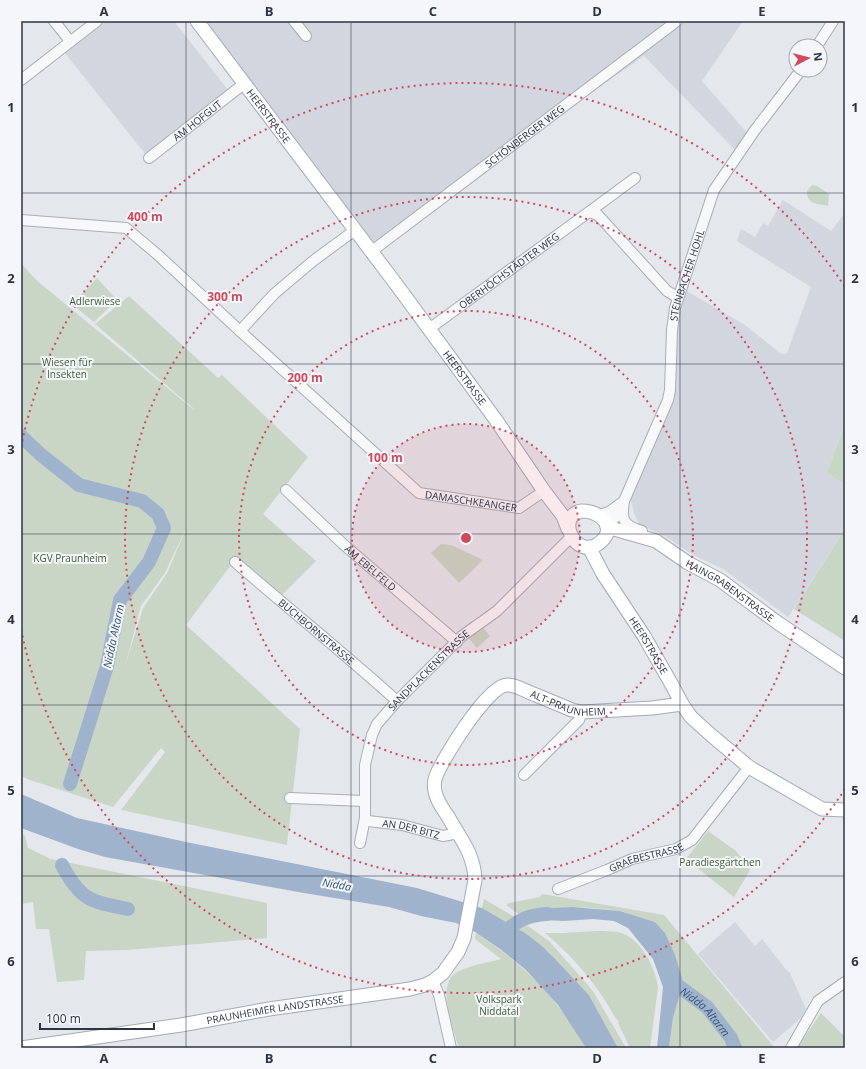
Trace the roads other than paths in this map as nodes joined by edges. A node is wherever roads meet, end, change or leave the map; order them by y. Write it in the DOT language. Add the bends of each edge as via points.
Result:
graph roads {
  1 [pos="54,21"];
  2 [pos="97,21"];
  3 [pos="197,21"];
  4 [pos="294,21"];
  5 [pos="677,21"];
  6 [pos="833,21"];
  7 [pos="306,36"];
  8 [pos="822,38"];
  9 [pos="70,41"];
  10 [pos="795,78"];
  11 [pos="21,80"];
  12 [pos="245,83"];
  13 [pos="149,158"];
  14 [pos="635,178"];
  15 [pos="589,212"];
  16 [pos="21,220"];
  17 [pos="355,230"];
  18 [pos="372,251"];
  19 [pos="677,297"];
  20 [pos="429,329"];
  21 [pos="240,331"];
  22 [pos="286,490"];
  23 [pos="544,491"];
  24 [pos="624,505"];
  25 [pos="577,512"];
  26 [pos="599,515"];
  27 [pos="607,526"];
  28 [pos="570,533"];
  29 [pos="656,541"];
  30 [pos="589,547"];
  31 [pos="235,562"];
  32 [pos="457,642"];
  33 [pos="845,668"];
  34 [pos="397,701"];
  35 [pos="682,704"];
  36 [pos="582,712"];
  37 [pos="749,767"];
  38 [pos="524,775"];
  39 [pos="290,798"];
  40 [pos="364,801"];
  41 [pos="845,810"];
  42 [pos="365,818"];
  43 [pos="458,833"];
  44 [pos="360,843"];
  45 [pos="558,889"];
  46 [pos="473,898"];
  47 [pos="433,981"];
  48 [pos="845,982"];
  49 [pos="21,1048"];
  50 [pos="451,1048"];
  51 [pos="791,1048"];
  1 -- 9 [label="street"];
  2 -- 9 [label="street"];
  3 -- 12 [label="main road, HEERSTRASSE"];
  4 -- 7 [label="street"];
  5 -- 18 [label="street, SCHÖNBERGER WEG"];
  6 -- 8 [label="street"];
  9 -- 11 [label="street"];
  10 -- 19 [label="street, STEINBACHER HOHL" via="714,190 682,289"];
  12 -- 13 [label="street, AM HOFGUT"];
  12 -- 17 [label="main road, HEERSTRASSE"];
  14 -- 15 [label="street, OBERHÖCHSTÄDTER WEG"];
  15 -- 19 [label="street" via="598,215 667,291"];
  15 -- 20 [label="street, OBERHÖCHSTÄDTER WEG"];
  16 -- 21 [label="street, DAMASCHKEANGER" via="126,228 158,254"];
  17 -- 18 [label="main road, HEERSTRASSE"];
  17 -- 21 [label="street" via="274,294"];
  18 -- 20 [label="main road, HEERSTRASSE"];
  19 -- 24 [label="street, STEINBACHER HOHL" via="672,330 670,390"];
  20 -- 23 [label="main road, HEERSTRASSE"];
  21 -- 23 [label="street, DAMASCHKEANGER" via="419,493 519,508"];
  22 -- 32 [label="street, AM EBELFELD" via="343,544"];
  23 -- 25 [label="main road" via="559,504"];
  23 -- 28 [label="main road, HEERSTRASSE" via="563,516"];
  24 -- 26 [label="street"];
  24 -- 27 [label="street, STEINBACHER HOHL"];
  24 -- 29 [label="street" via="627,525 648,533"];
  25 -- 26 [label="main road" via="589,511"];
  25 -- 28 [label="main road" via="572,516"];
  26 -- 27 [label="main road"];
  27 -- 29 [label="main road, HAINGRABENSTRASSE"];
  27 -- 30 [label="main road" via="603,540"];
  28 -- 30 [label="main road" via="576,542"];
  28 -- 32 [label="street, SANDPLACKENSTRASSE" via="497,611"];
  29 -- 33 [label="main road, HAINGRABENSTRASSE" via="688,564 720,580"];
  30 -- 35 [label="main road, HEERSTRASSE"];
  31 -- 34 [label="street, BUCHBORNSTRASSE"];
  32 -- 34 [label="street, SANDPLACKENSTRASSE"];
  34 -- 40 [label="street, SANDPLACKENSTRASSE" via="372,734 365,765"];
  35 -- 36 [label="main road, ALT-PRAUNHEIM"];
  35 -- 37 [label="main road" via="696,722"];
  36 -- 38 [label="street" via="579,720"];
  36 -- 43 [label="main road, ALT-PRAUNHEIM" via="507,684 489,696 463,729 443,761 434,785 440,805"];
  37 -- 41 [label="main road" via="822,809"];
  37 -- 45 [label="street, GRAEBESTRASSE" via="692,840 676,850 632,859"];
  39 -- 40 [label="street"];
  40 -- 42 [label="street, SANDPLACKENSTRASSE"];
  42 -- 43 [label="street, AN DER BITZ" via="368,821 402,825 443,836"];
  42 -- 44 [label="street, SANDPLACKENSTRASSE"];
  43 -- 46 [label="main road, ALT-PRAUNHEIM" via="470,854 475,870"];
  46 -- 47 [label="main road, PRAUNHEIMER LANDSTRASSE" via="464,938 458,952 449,966"];
  47 -- 49 [label="main road, PRAUNHEIMER LANDSTRASSE" via="410,989"];
  47 -- 50 [label="street" via="439,995"];
  48 -- 51 [label="street" via="818,1001"];
}
